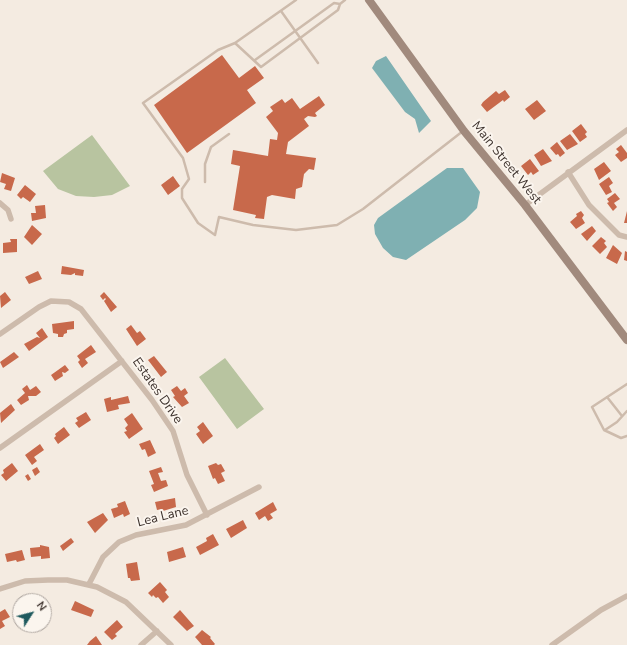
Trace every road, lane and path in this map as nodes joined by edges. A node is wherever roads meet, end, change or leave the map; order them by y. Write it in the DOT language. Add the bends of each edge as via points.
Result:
graph roads {
  1 [pos="296,0"];
  2 [pos="336,0"];
  3 [pos="345,0"];
  4 [pos="369,0"];
  5 [pos="340,4"];
  6 [pos="280,11"];
  7 [pos="296,31"];
  8 [pos="300,38"];
  9 [pos="235,43"];
  10 [pos="255,60"];
  11 [pos="318,63"];
  12 [pos="627,130"];
  13 [pos="464,131"];
  14 [pos="229,134"];
  15 [pos="568,172"];
  16 [pos="204,182"];
  17 [pos="0,204"];
  18 [pos="525,205"];
  19 [pos="10,219"];
  20 [pos="627,237"];
  21 [pos="0,334"];
  22 [pos="627,340"];
  23 [pos="122,361"];
  24 [pos="627,384"];
  25 [pos="607,397"];
  26 [pos="627,411"];
  27 [pos="622,416"];
  28 [pos="604,430"];
  29 [pos="627,436"];
  30 [pos="0,448"];
  31 [pos="259,487"];
  32 [pos="207,515"];
  33 [pos="89,584"];
  34 [pos="0,589"];
  35 [pos="627,596"];
  36 [pos="157,631"];
  37 [pos="141,645"];
  38 [pos="171,645"];
  39 [pos="552,645"];
  1 -- 6 [label="lane"];
  2 -- 5 [label="lane"];
  3 -- 5 [label="lane"];
  4 -- 13 [label="main road, Main Street West"];
  5 -- 7 [label="lane" via="334,4"];
  5 -- 8 [label="lane" via="338,10"];
  6 -- 7 [label="lane"];
  6 -- 9 [label="lane"];
  7 -- 8 [label="lane"];
  7 -- 10 [label="lane"];
  8 -- 10 [label="lane" via="261,68"];
  8 -- 11 [label="lane"];
  9 -- 10 [label="lane"];
  9 -- 13 [label="lane" via="218,50 143,103 183,158 189,179 182,188 182,198 198,222 215,235 219,217 253,225 296,230 337,226"];
  12 -- 15 [label="street"];
  13 -- 18 [label="main road, Main Street West"];
  14 -- 16 [label="lane" via="211,147 205,164"];
  15 -- 18 [label="street"];
  15 -- 20 [label="street" via="589,205 619,235"];
  17 -- 19 [label="street" via="8,210"];
  18 -- 22 [label="main road, Main Street West"];
  21 -- 23 [label="street, Estates Drive" via="51,301 69,302 81,308"];
  23 -- 30 [label="street"];
  23 -- 32 [label="street, Estates Drive" via="173,431 187,475"];
  24 -- 25 [label="lane"];
  25 -- 27 [label="lane"];
  25 -- 28 [label="lane" via="592,408"];
  26 -- 27 [label="lane"];
  27 -- 28 [label="lane"];
  28 -- 29 [label="lane" via="621,438"];
  31 -- 32 [label="street, Lea Lane"];
  32 -- 33 [label="street, Lea Lane" via="186,525 136,535 119,542 103,557"];
  33 -- 34 [label="street" via="67,580 34,580 18,582"];
  33 -- 36 [label="street" via="118,597"];
  35 -- 39 [label="street" via="601,610"];
  36 -- 37 [label="street"];
  36 -- 38 [label="street"];
}
